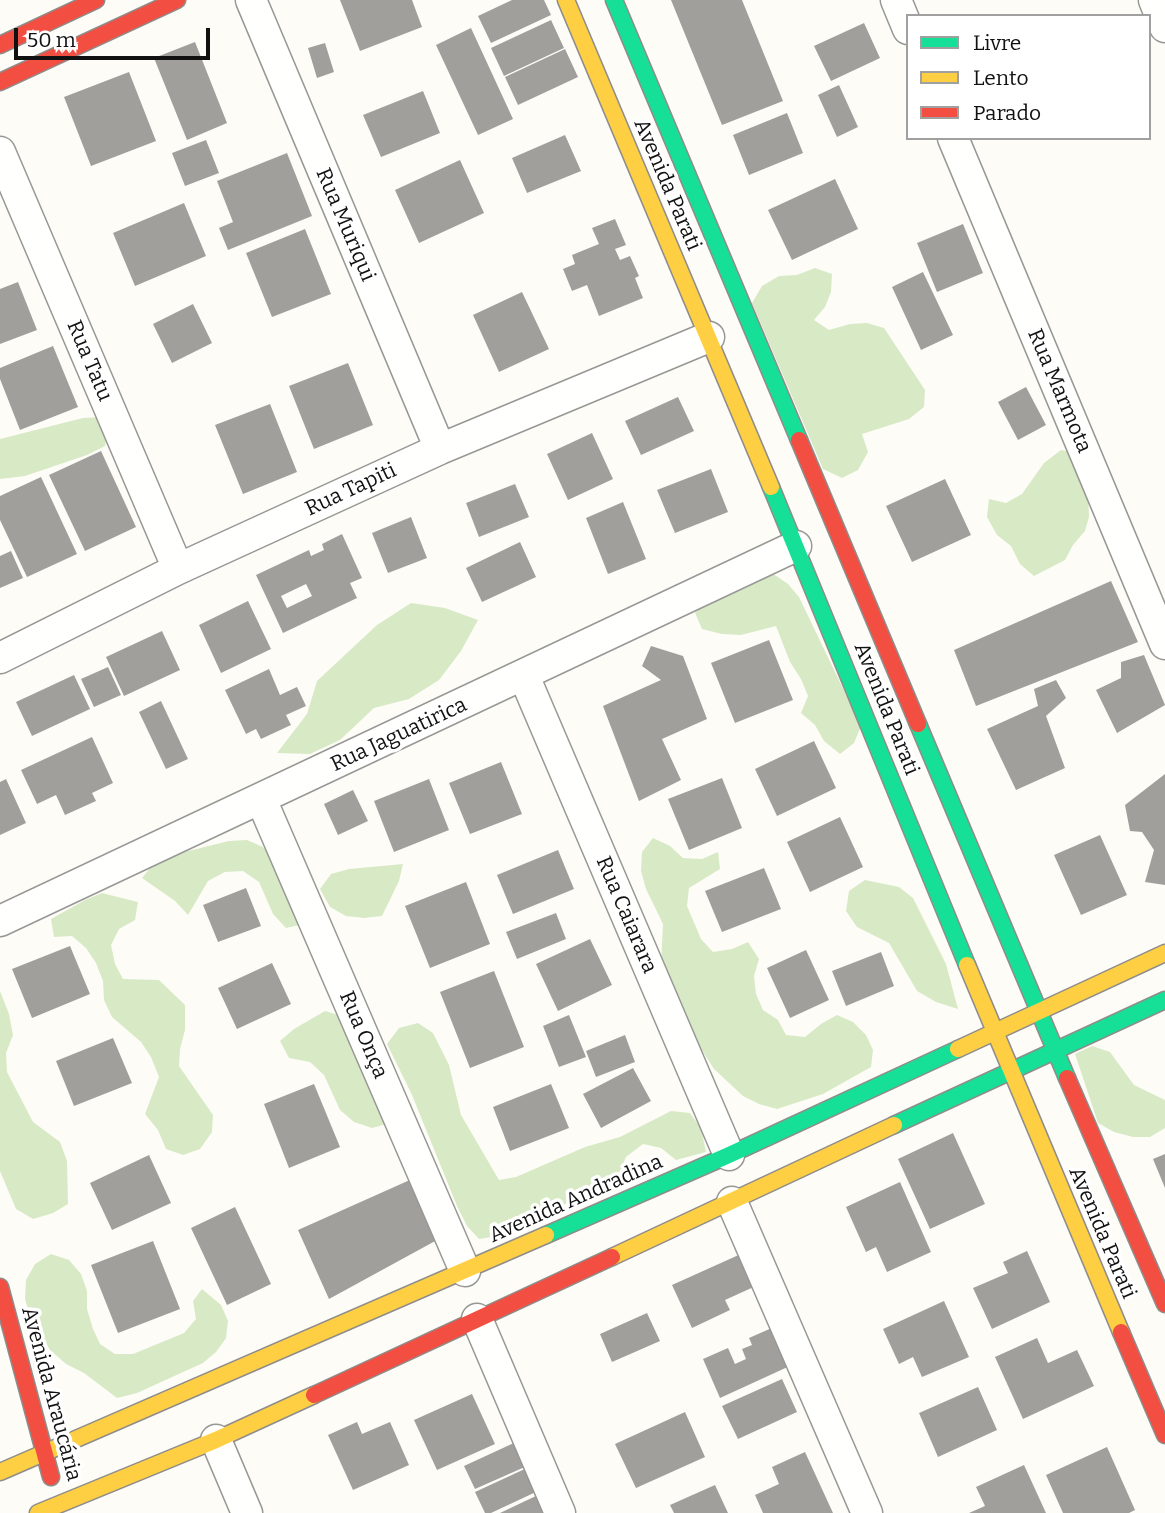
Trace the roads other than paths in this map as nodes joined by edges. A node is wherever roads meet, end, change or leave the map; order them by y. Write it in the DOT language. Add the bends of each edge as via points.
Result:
graph roads {
  1 [pos="96,0"];
  2 [pos="177,0"];
  3 [pos="251,0"];
  4 [pos="566,0"];
  5 [pos="614,0"];
  6 [pos="895,0"];
  7 [pos="1154,0"];
  8 [pos="906,25"];
  9 [pos="1165,27"];
  10 [pos="0,45"];
  11 [pos="0,82"];
  12 [pos="954,140"];
  13 [pos="0,152"];
  14 [pos="709,337"];
  15 [pos="440,449"];
  16 [pos="796,546"];
  17 [pos="178,569"];
  18 [pos="1165,644"];
  19 [pos="0,658"];
  20 [pos="524,676"];
  21 [pos="261,799"];
  22 [pos="0,921"];
  23 [pos="1165,953"];
  24 [pos="1165,1000"];
  25 [pos="1040,1013"];
  26 [pos="995,1032"];
  27 [pos="1055,1050"];
  28 [pos="1010,1070"];
  29 [pos="729,1154"];
  30 [pos="732,1202"];
  31 [pos="465,1271"];
  32 [pos="0,1287"];
  33 [pos="1165,1304"];
  34 [pos="477,1318"];
  35 [pos="1165,1435"];
  36 [pos="216,1440"];
  37 [pos="45,1454"];
  38 [pos="0,1472"];
  39 [pos="60,1509"];
  40 [pos="38,1513"];
  41 [pos="247,1513"];
  42 [pos="560,1513"];
  43 [pos="867,1513"];
  1 -- 10 [label="street"];
  2 -- 11 [label="street"];
  3 -- 15 [label="street, Rua Muriqui"];
  4 -- 14 [label="street, Avenida Parati"];
  5 -- 25 [label="street, Avenida Parati"];
  6 -- 8 [label="street"];
  7 -- 9 [label="street"];
  12 -- 18 [label="street, Rua Marmota"];
  13 -- 17 [label="street, Rua Tatu"];
  14 -- 15 [label="street, Rua Tapiti"];
  14 -- 16 [label="street, Avenida Parati"];
  15 -- 17 [label="street, Rua Tapiti"];
  16 -- 20 [label="street, Rua Jaguatirica"];
  16 -- 26 [label="street, Avenida Parati"];
  17 -- 19 [label="street, Rua Tapiti"];
  20 -- 21 [label="street, Rua Jaguatirica"];
  20 -- 29 [label="street, Rua Caiarara"];
  21 -- 22 [label="street, Rua Jaguatirica"];
  21 -- 31 [label="street, Rua Onça"];
  23 -- 25 [label="street, Avenida Andradina"];
  24 -- 27 [label="street"];
  25 -- 26 [label="street, Avenida Andradina"];
  25 -- 27 [label="street, Avenida Parati"];
  26 -- 28 [label="street, Avenida Parati"];
  26 -- 29 [label="street, Avenida Andradina"];
  27 -- 28 [label="street"];
  27 -- 33 [label="street, Avenida Parati"];
  28 -- 30 [label="street"];
  28 -- 35 [label="street, Avenida Parati"];
  29 -- 31 [label="street, Avenida Andradina"];
  30 -- 34 [label="street"];
  30 -- 43 [label="street"];
  31 -- 37 [label="street, Avenida Andradina"];
  32 -- 37 [label="street, Avenida Araucária"];
  34 -- 36 [label="street"];
  34 -- 42 [label="street"];
  36 -- 39 [label="street"];
  36 -- 41 [label="street"];
  37 -- 38 [label="street, Avenida Andradina"];
  37 -- 39 [label="street, Avenida Araucária"];
  39 -- 40 [label="street"];
}
